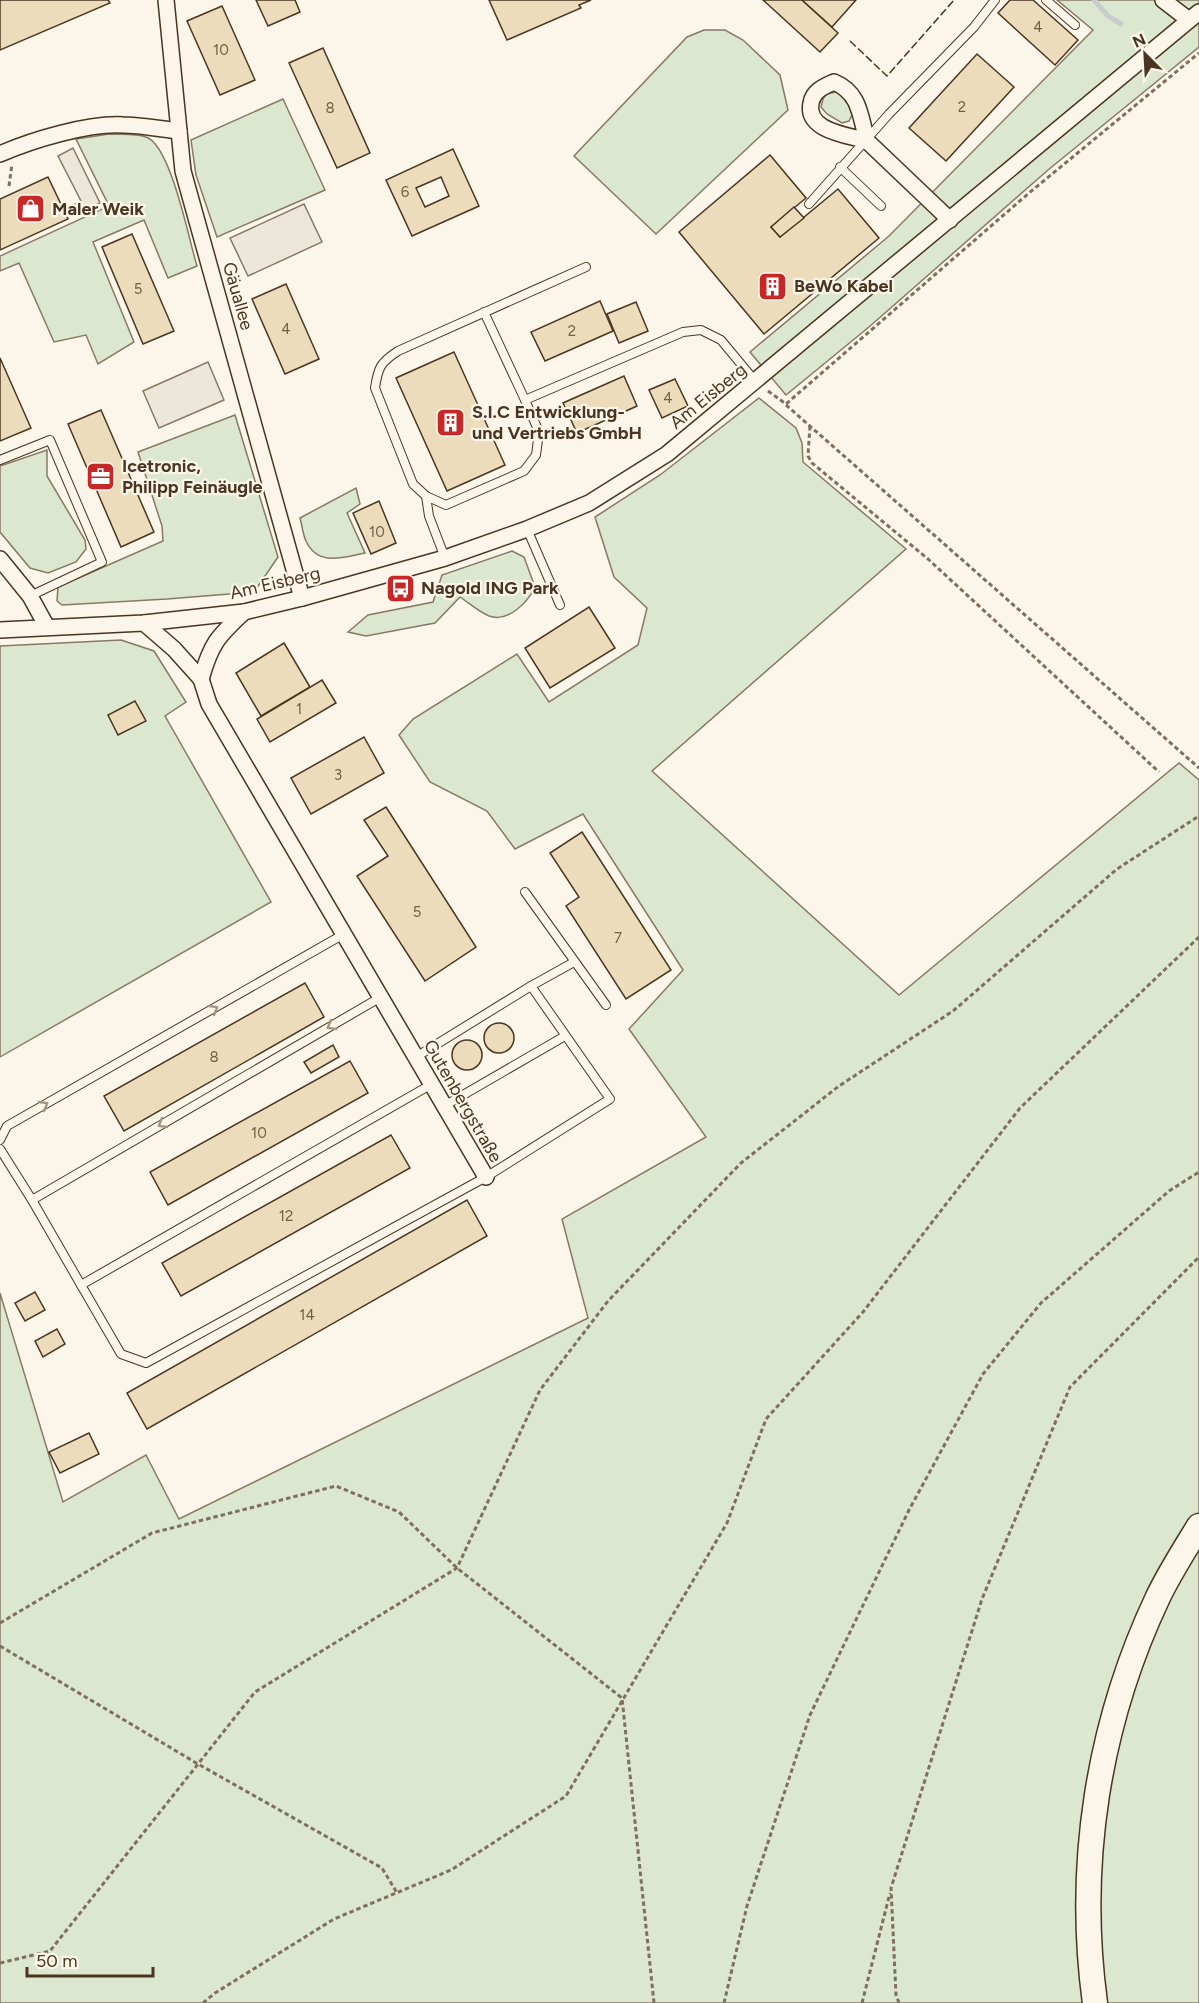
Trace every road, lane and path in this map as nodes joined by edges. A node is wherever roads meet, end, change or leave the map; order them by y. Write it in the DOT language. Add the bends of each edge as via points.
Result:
graph roads {
  1 [pos="166,0"];
  2 [pos="995,0"];
  3 [pos="1046,0"];
  4 [pos="1162,0"];
  5 [pos="1194,16"];
  6 [pos="1075,25"];
  7 [pos="1199,53"];
  8 [pos="179,131"];
  9 [pos="867,141"];
  10 [pos="0,154"];
  11 [pos="840,167"];
  12 [pos="809,204"];
  13 [pos="881,206"];
  14 [pos="950,220"];
  15 [pos="586,267"];
  16 [pos="484,312"];
  17 [pos="756,382"];
  18 [pos="525,400"];
  19 [pos="786,404"];
  20 [pos="810,426"];
  21 [pos="0,460"];
  22 [pos="426,496"];
  23 [pos="527,529"];
  24 [pos="445,558"];
  25 [pos="0,560"];
  26 [pos="30,596"];
  27 [pos="302,598"];
  28 [pos="560,605"];
  29 [pos="244,612"];
  30 [pos="144,623"];
  31 [pos="47,627"];
  32 [pos="0,630"];
  33 [pos="201,679"];
  34 [pos="1199,768"];
  35 [pos="1159,772"];
  36 [pos="1199,816"];
  37 [pos="525,892"];
  38 [pos="344,934"];
  39 [pos="1199,937"];
  40 [pos="574,962"];
  41 [pos="531,986"];
  42 [pos="381,997"];
  43 [pos="606,1005"];
  44 [pos="566,1036"];
  45 [pos="416,1057"];
  46 [pos="432,1084"];
  47 [pos="444,1106"];
  48 [pos="0,1140"];
  49 [pos="0,1149"];
  50 [pos="1199,1172"];
  51 [pos="486,1177"];
  52 [pos="32,1200"];
  53 [pos="1199,1257"];
  54 [pos="81,1285"];
  55 [pos="1199,1526"];
  56 [pos="457,1568"];
  57 [pos="0,1623"];
  58 [pos="0,1646"];
  59 [pos="622,1698"];
  60 [pos="198,1764"];
  61 [pos="891,1888"];
  62 [pos="397,1893"];
  63 [pos="0,1963"];
  64 [pos="202,2003"];
  65 [pos="654,2003"];
  66 [pos="724,2003"];
  67 [pos="862,2003"];
  68 [pos="899,2003"];
  69 [pos="1095,2003"];
  1 -- 8 [label="street, Gäuallee"];
  2 -- 9 [label="lane"];
  3 -- 6 [label="lane"];
  4 -- 5 [label="street"];
  5 -- 14 [label="street, Am Eisberg"];
  7 -- 19 [label="path" via="1029,193"];
  8 -- 10 [label="street" via="120,124 69,131"];
  8 -- 27 [label="street, Gäuallee" via="183,171"];
  9 -- 11 [label="lane"];
  9 -- 14 [label="street"];
  11 -- 12 [label="lane"];
  11 -- 13 [label="lane"];
  14 -- 17 [label="street, Am Eisberg"];
  15 -- 16 [label="lane"];
  16 -- 18 [label="lane"];
  16 -- 22 [label="lane" via="398,351 383,360 377,373 375,388 413,484"];
  17 -- 18 [label="lane" via="721,340 701,330 683,332"];
  17 -- 19 [label="path"];
  17 -- 23 [label="street, Am Eisberg" via="668,454 588,503"];
  18 -- 22 [label="lane" via="539,432 536,454 524,471 446,505"];
  19 -- 20 [label="path"];
  20 -- 34 [label="path"];
  20 -- 35 [label="path" via="808,456 812,463 928,559"];
  21 -- 26 [label="lane" via="50,440 102,562"];
  22 -- 24 [label="lane"];
  23 -- 24 [label="street, Am Eisberg"];
  23 -- 28 [label="lane"];
  24 -- 27 [label="street, Am Eisberg"];
  25 -- 26 [label="street"];
  26 -- 31 [label="street"];
  27 -- 29 [label="street, Am Eisberg"];
  29 -- 30 [label="street, Am Eisberg"];
  29 -- 33 [label="street" via="220,634 208,654"];
  30 -- 31 [label="street, Am Eisberg"];
  30 -- 33 [label="street, Gutenbergstraße"];
  31 -- 32 [label="street, Am Eisberg"];
  33 -- 38 [label="street, Gutenbergstraße" via="209,704"];
  36 -- 56 [label="path" via="1117,869 953,1011 839,1086 741,1163 608,1301 540,1390"];
  37 -- 40 [label="lane"];
  38 -- 42 [label="street, Gutenbergstraße"];
  48 -- 38 [label="lane, one-way" via="7,1126"];
  39 -- 59 [label="path" via="1020,1108 864,1312 766,1419 727,1523"];
  40 -- 41 [label="lane"];
  40 -- 43 [label="lane"];
  41 -- 44 [label="lane"];
  41 -- 45 [label="lane"];
  42 -- 45 [label="street, Gutenbergstraße"];
  42 -- 52 [label="lane, one-way"];
  44 -- 47 [label="lane"];
  44 -- 51 [label="lane" via="610,1099"];
  45 -- 46 [label="street, Gutenbergstraße"];
  46 -- 47 [label="street, Gutenbergstraße"];
  46 -- 54 [label="lane"];
  47 -- 51 [label="street, Gutenbergstraße"];
  49 -- 52 [label="lane, Gutenbergstraße"];
  50 -- 66 [label="path" via="1169,1191 1041,1303 983,1374 909,1510 810,1714 747,1906"];
  51 -- 54 [label="lane, Gutenbergstraße" via="146,1363 121,1354"];
  52 -- 54 [label="lane, Gutenbergstraße"];
  53 -- 61 [label="path" via="1070,1387 982,1599"];
  55 -- 69 [label="main road" via="1159,1596 1132,1658 1102,1764 1093,1817 1088,1889"];
  56 -- 57 [label="path" via="399,1512 336,1486 152,1533"];
  56 -- 59 [label="path"];
  56 -- 60 [label="path" via="255,1692"];
  58 -- 60 [label="path"];
  59 -- 62 [label="path" via="566,1796 451,1870"];
  59 -- 65 [label="path"];
  60 -- 62 [label="path" via="382,1868"];
  60 -- 63 [label="path" via="50,1951"];
  61 -- 67 [label="path"];
  61 -- 68 [label="path"];
  62 -- 64 [label="path" via="334,1918"];
}
